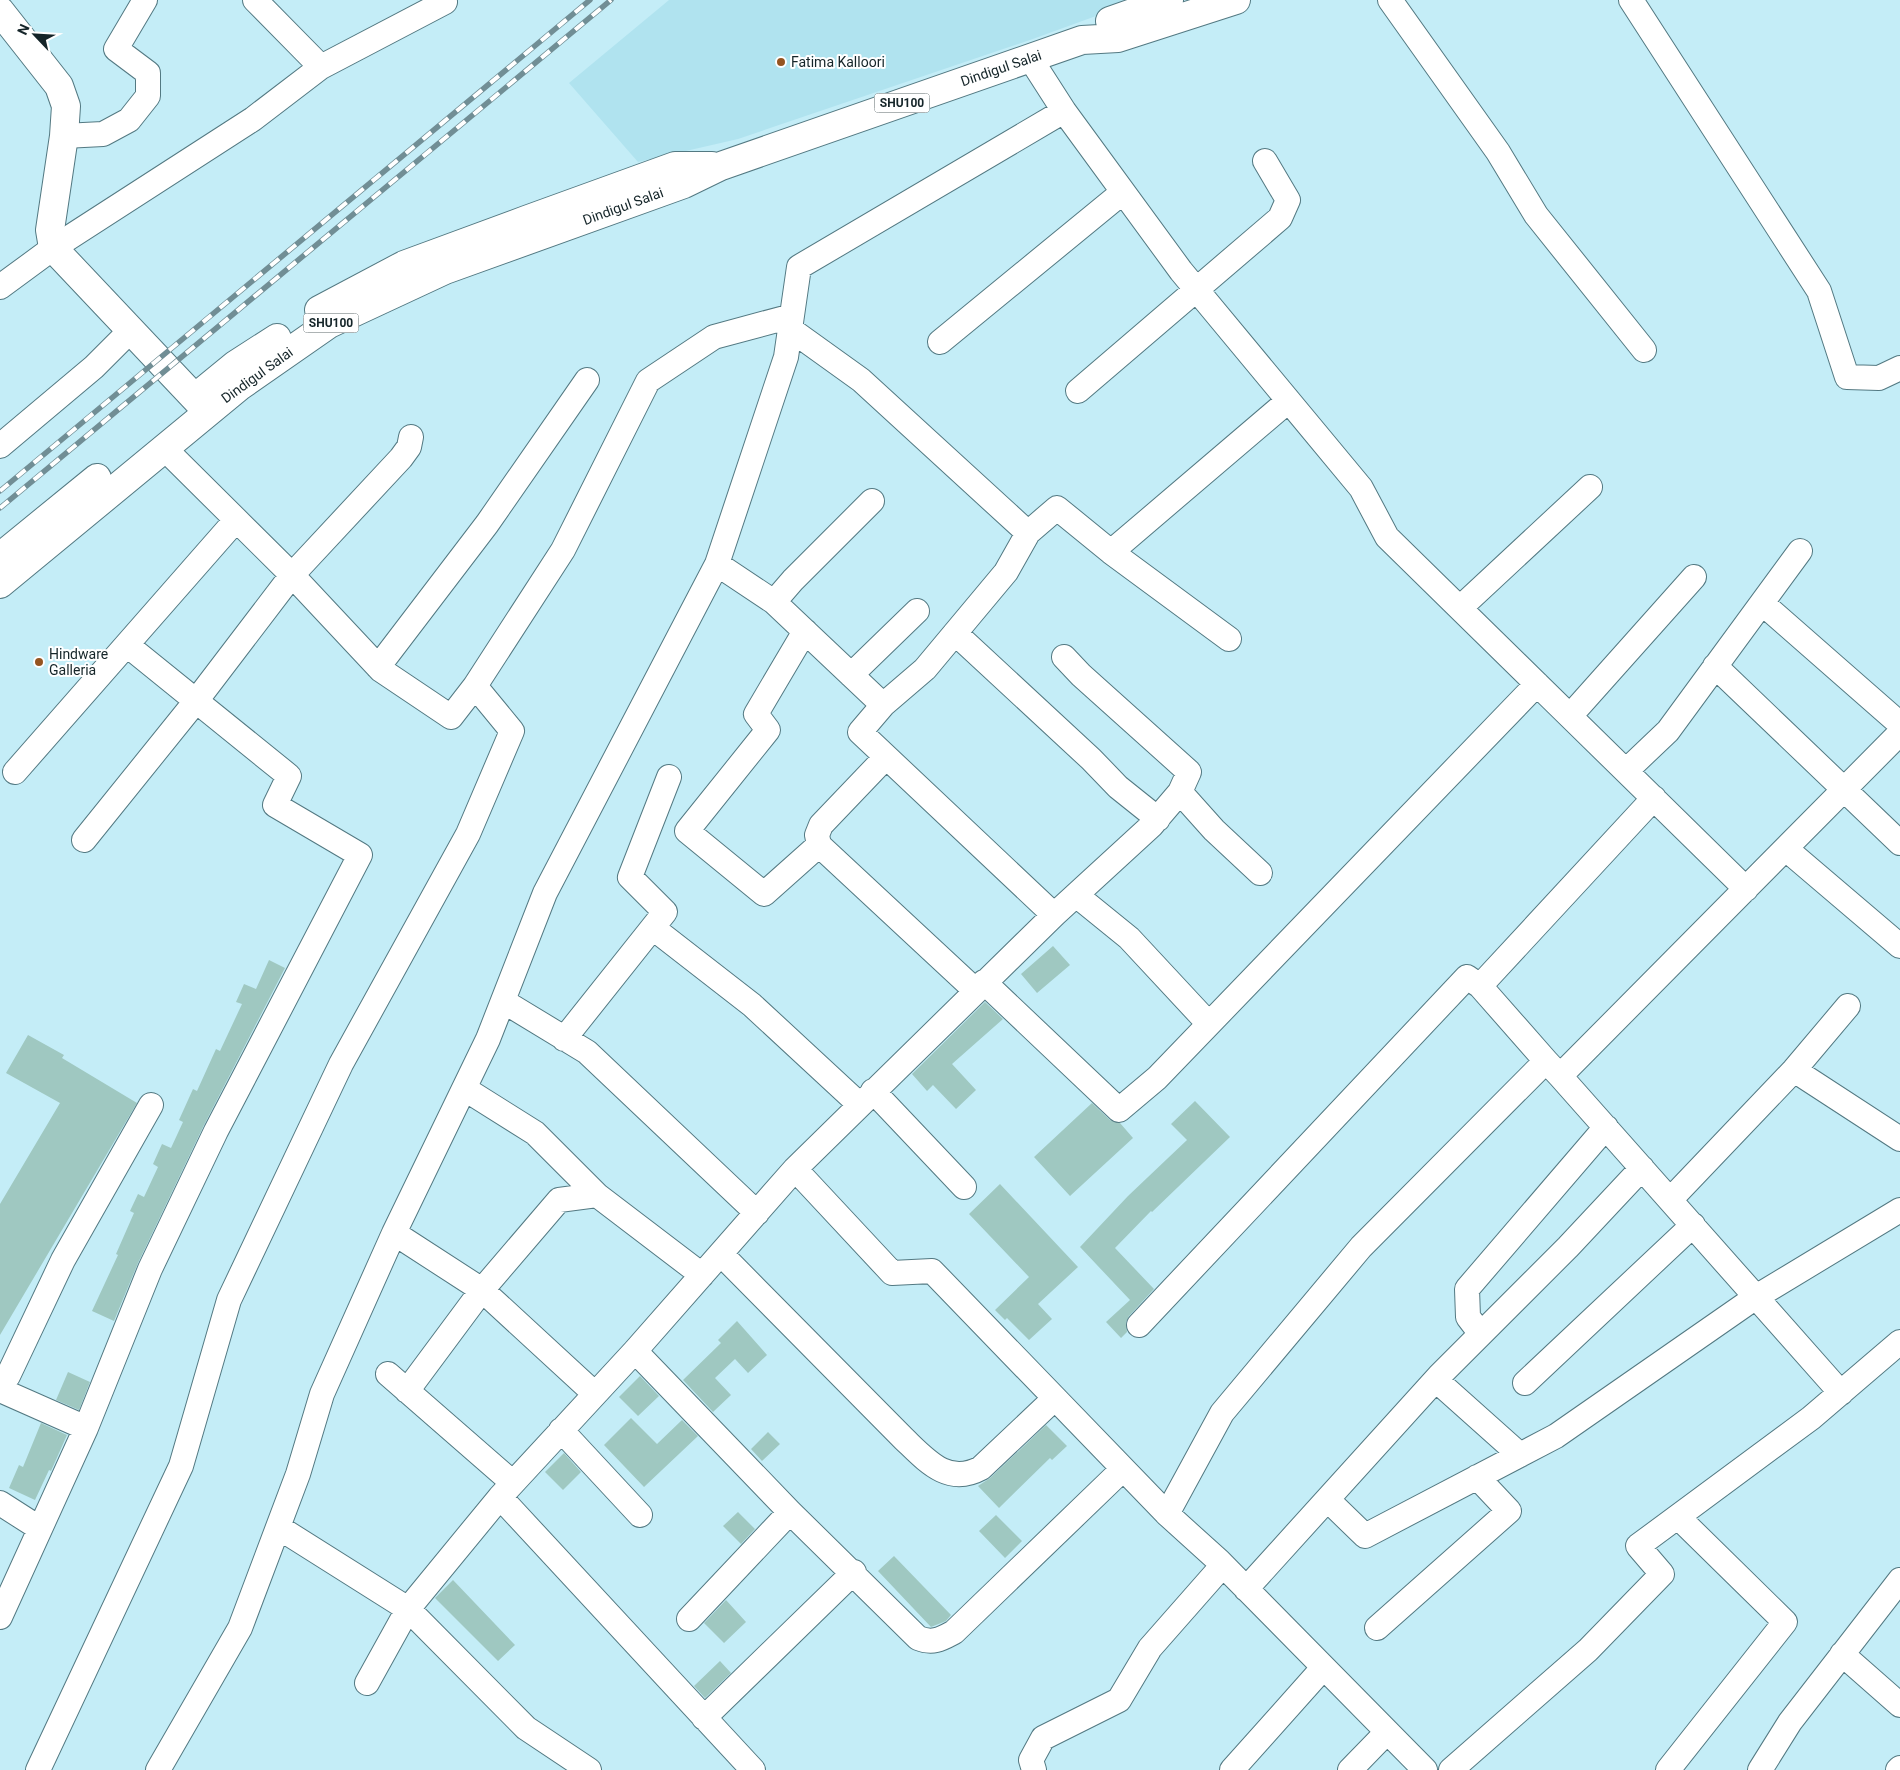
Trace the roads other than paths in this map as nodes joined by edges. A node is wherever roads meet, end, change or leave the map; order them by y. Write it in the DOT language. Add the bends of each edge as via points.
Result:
graph roads {
  1 [pos="145,0"];
  2 [pos="255,0"];
  3 [pos="443,0"];
  4 [pos="1169,0"];
  5 [pos="1236,0"];
  6 [pos="1390,0"];
  7 [pos="1632,0"];
  8 [pos="0,11"];
  9 [pos="1082,40"];
  10 [pos="1030,58"];
  11 [pos="321,67"];
  12 [pos="1064,111"];
  13 [pos="64,136"];
  14 [pos="1265,161"];
  15 [pos="1123,192"];
  16 [pos="53,248"];
  17 [pos="0,287"];
  18 [pos="1197,290"];
  19 [pos="791,323"];
  20 [pos="131,330"];
  21 [pos="940,342"];
  22 [pos="1644,350"];
  23 [pos="1900,368"];
  24 [pos="587,380"];
  25 [pos="1078,391"];
  26 [pos="1288,401"];
  27 [pos="201,405"];
  28 [pos="411,437"];
  29 [pos="0,446"];
  30 [pos="164,448"];
  31 [pos="1590,487"];
  32 [pos="872,501"];
  33 [pos="236,520"];
  34 [pos="1028,533"];
  35 [pos="1800,551"];
  36 [pos="1111,552"];
  37 [pos="0,557"];
  38 [pos="717,564"];
  39 [pos="292,575"];
  40 [pos="1694,577"];
  41 [pos="0,584"];
  42 [pos="774,602"];
  43 [pos="1762,603"];
  44 [pos="1460,608"];
  45 [pos="917,611"];
  46 [pos="804,631"];
  47 [pos="954,633"];
  48 [pos="1229,640"];
  49 [pos="127,645"];
  50 [pos="1064,657"];
  51 [pos="1715,666"];
  52 [pos="378,667"];
  53 [pos="851,675"];
  54 [pos="1537,684"];
  55 [pos="475,686"];
  56 [pos="196,701"];
  57 [pos="883,705"];
  58 [pos="1570,716"];
  59 [pos="1900,724"];
  60 [pos="1900,733"];
  61 [pos="886,757"];
  62 [pos="1626,771"];
  63 [pos="14,772"];
  64 [pos="669,777"];
  65 [pos="1844,790"];
  66 [pos="1180,792"];
  67 [pos="1654,798"];
  68 [pos="1158,819"];
  69 [pos="84,840"];
  70 [pos="1900,843"];
  71 [pos="819,845"];
  72 [pos="1786,849"];
  73 [pos="1260,873"];
  74 [pos="1746,889"];
  75 [pos="1076,895"];
  76 [pos="1054,915"];
  77 [pos="653,928"];
  78 [pos="1900,946"];
  79 [pos="980,986"];
  80 [pos="1480,986"];
  81 [pos="503,1001"];
  82 [pos="1848,1006"];
  83 [pos="1209,1024"];
  84 [pos="564,1039"];
  85 [pos="1553,1069"];
  86 [pos="1794,1070"];
  87 [pos="465,1089"];
  88 [pos="866,1098"];
  89 [pos="151,1105"];
  90 [pos="1606,1128"];
  91 [pos="1900,1139"];
  92 [pos="1642,1168"];
  93 [pos="795,1169"];
  94 [pos="964,1187"];
  95 [pos="597,1195"];
  96 [pos="1670,1200"];
  97 [pos="1900,1210"];
  98 [pos="757,1213"];
  99 [pos="1693,1225"];
  100 [pos="394,1233"];
  101 [pos="721,1254"];
  102 [pos="702,1275"];
  103 [pos="482,1290"];
  104 [pos="1756,1297"];
  105 [pos="1139,1325"];
  106 [pos="1481,1334"];
  107 [pos="1900,1342"];
  108 [pos="635,1352"];
  109 [pos="388,1374"];
  110 [pos="1436,1380"];
  111 [pos="1524,1383"];
  112 [pos="0,1385"];
  113 [pos="0,1390"];
  114 [pos="407,1391"];
  115 [pos="1841,1393"];
  116 [pos="595,1394"];
  117 [pos="1054,1399"];
  118 [pos="86,1428"];
  119 [pos="561,1430"];
  120 [pos="1520,1455"];
  121 [pos="1123,1469"];
  122 [pos="1477,1477"];
  123 [pos="507,1490"];
  124 [pos="1328,1500"];
  125 [pos="0,1503"];
  126 [pos="790,1512"];
  127 [pos="1167,1514"];
  128 [pos="640,1515"];
  129 [pos="1678,1517"];
  130 [pos="278,1527"];
  131 [pos="39,1528"];
  132 [pos="1223,1565"];
  133 [pos="854,1572"];
  134 [pos="1900,1580"];
  135 [pos="1246,1589"];
  136 [pos="408,1609"];
  137 [pos="0,1617"];
  138 [pos="689,1619"];
  139 [pos="1377,1628"];
  140 [pos="1842,1654"];
  141 [pos="1323,1668"];
  142 [pos="366,1683"];
  143 [pos="1900,1705"];
  144 [pos="704,1718"];
  145 [pos="1387,1732"];
  146 [pos="1764,1768"];
  147 [pos="38,1770"];
  148 [pos="158,1770"];
  149 [pos="589,1770"];
  150 [pos="752,1770"];
  151 [pos="1034,1770"];
  152 [pos="1232,1770"];
  153 [pos="1350,1770"];
  154 [pos="1425,1770"];
  155 [pos="1451,1770"];
  156 [pos="1668,1770"];
  1 -- 13 [label="street" via="116,49 148,73 148,96 129,120 103,134"];
  2 -- 11 [label="street"];
  3 -- 11 [label="street" via="445,2"];
  4 -- 9 [label="main road, Dindigul Salai / SHU100" via="1110,22"];
  5 -- 9 [label="main road, Dindigul Salai / SHU100" via="1118,38"];
  6 -- 22 [label="street" via="1498,152 1536,215"];
  7 -- 23 [label="street" via="1819,291 1846,377 1879,378"];
  8 -- 13 [label="main road" via="59,86 66,106"];
  9 -- 10 [label="main road, Dindigul Salai / SHU100"];
  10 -- 12 [label="street"];
  10 -- 27 [label="main road, Dindigul Salai / SHU100" via="721,166 684,184 445,270 329,324 240,386"];
  11 -- 16 [label="street" via="253,119"];
  12 -- 15 [label="street"];
  12 -- 19 [label="street" via="799,267"];
  13 -- 16 [label="main road" via="50,230"];
  14 -- 18 [label="street" via="1288,200 1285,210"];
  15 -- 18 [label="street"];
  15 -- 21 [label="street"];
  16 -- 17 [label="street"];
  16 -- 20 [label="main road"];
  18 -- 25 [label="street"];
  18 -- 26 [label="street"];
  19 -- 34 [label="street" via="861,380"];
  19 -- 38 [label="street" via="786,357"];
  19 -- 55 [label="street" via="714,337 648,381 563,550"];
  20 -- 27 [label="main road"];
  20 -- 29 [label="street" via="94,367"];
  24 -- 52 [label="street" via="487,524"];
  26 -- 36 [label="street"];
  26 -- 44 [label="street" via="1361,488 1387,537"];
  27 -- 30 [label="main road, Dindigul Salai / SHU100"];
  27 -- 37 [label="main road, Dindigul Salai / SHU100"];
  28 -- 39 [label="street" via="410,447 401,458"];
  30 -- 33 [label="street"];
  30 -- 41 [label="main road, Dindigul Salai / SHU100"];
  31 -- 44 [label="street"];
  32 -- 42 [label="street"];
  33 -- 39 [label="street"];
  33 -- 49 [label="street"];
  34 -- 36 [label="street" via="1057,508"];
  34 -- 47 [label="street" via="1006,572"];
  35 -- 43 [label="street"];
  36 -- 48 [label="street"];
  38 -- 42 [label="street"];
  38 -- 81 [label="street" via="546,893"];
  39 -- 52 [label="street"];
  39 -- 56 [label="street"];
  40 -- 58 [label="street"];
  42 -- 46 [label="street"];
  43 -- 51 [label="street"];
  43 -- 59 [label="street"];
  44 -- 54 [label="street"];
  45 -- 53 [label="street"];
  46 -- 53 [label="street"];
  46 -- 71 [label="street" via="756,714 768,730 687,831 764,894"];
  47 -- 57 [label="street" via="925,669"];
  47 -- 68 [label="street" via="1118,787"];
  49 -- 56 [label="street"];
  49 -- 63 [label="street"];
  50 -- 66 [label="street" via="1189,772"];
  51 -- 62 [label="street" via="1668,731"];
  51 -- 65 [label="street"];
  52 -- 55 [label="street" via="451,717"];
  53 -- 57 [label="street"];
  54 -- 58 [label="street"];
  54 -- 83 [label="street"];
  55 -- 147 [label="street" via="512,731 468,834 341,1064 229,1300 181,1466"];
  56 -- 69 [label="street"];
  56 -- 118 [label="street" via="289,776 275,805 360,856 293,982 150,1269"];
  57 -- 61 [label="street" via="860,732"];
  58 -- 62 [label="street"];
  60 -- 65 [label="street"];
  61 -- 71 [label="street" via="821,825 817,835"];
  61 -- 76 [label="street"];
  62 -- 67 [label="street"];
  64 -- 77 [label="street" via="630,878 665,912"];
  65 -- 70 [label="street"];
  65 -- 72 [label="street"];
  66 -- 68 [label="street"];
  66 -- 73 [label="street" via="1214,830"];
  67 -- 74 [label="street"];
  67 -- 80 [label="street"];
  68 -- 75 [label="street"];
  71 -- 79 [label="street"];
  72 -- 74 [label="street"];
  72 -- 78 [label="street"];
  74 -- 85 [label="street"];
  75 -- 76 [label="street"];
  75 -- 83 [label="street" via="1129,938"];
  76 -- 79 [label="street"];
  77 -- 84 [label="street"];
  77 -- 88 [label="street"];
  79 -- 83 [label="street" via="1119,1110 1157,1078"];
  79 -- 88 [label="street"];
  80 -- 85 [label="street"];
  80 -- 105 [label="street" via="1467,977"];
  81 -- 84 [label="street"];
  81 -- 87 [label="street"];
  82 -- 86 [label="street"];
  84 -- 98 [label="street" via="587,1052"];
  85 -- 90 [label="street"];
  85 -- 127 [label="street" via="1361,1247 1228,1406"];
  86 -- 91 [label="street"];
  86 -- 96 [label="street"];
  87 -- 95 [label="street" via="535,1133"];
  87 -- 100 [label="street"];
  88 -- 93 [label="street"];
  88 -- 94 [label="street"];
  89 -- 112 [label="street" via="63,1260 8,1376"];
  90 -- 92 [label="street"];
  90 -- 106 [label="street" via="1467,1289 1468,1317"];
  92 -- 96 [label="street"];
  92 -- 106 [label="street"];
  93 -- 98 [label="street"];
  93 -- 117 [label="street" via="892,1273 932,1271"];
  95 -- 102 [label="street"];
  95 -- 103 [label="street" via="558,1200"];
  96 -- 99 [label="street"];
  97 -- 104 [label="street"];
  98 -- 101 [label="street"];
  99 -- 104 [label="street"];
  99 -- 111 [label="street"];
  100 -- 103 [label="street"];
  100 -- 130 [label="street" via="322,1394"];
  101 -- 102 [label="street"];
  101 -- 117 [label="street" via="910,1445 930,1464 945,1472 968,1475 982,1468"];
  102 -- 108 [label="street"];
  103 -- 114 [label="street"];
  103 -- 116 [label="street"];
  104 -- 115 [label="street"];
  104 -- 120 [label="street" via="1556,1436"];
  106 -- 110 [label="street"];
  107 -- 115 [label="street"];
  108 -- 116 [label="street"];
  108 -- 126 [label="street"];
  109 -- 114 [label="street"];
  110 -- 120 [label="street"];
  110 -- 124 [label="street"];
  113 -- 118 [label="street"];
  114 -- 123 [label="street"];
  115 -- 129 [label="street"];
  116 -- 119 [label="street"];
  117 -- 121 [label="street"];
  118 -- 131 [label="street"];
  119 -- 123 [label="street"];
  119 -- 128 [label="street"];
  120 -- 122 [label="street"];
  121 -- 127 [label="street"];
  121 -- 133 [label="street" via="954,1632 938,1641 927,1642 918,1638"];
  122 -- 124 [label="street" via="1365,1536"];
  122 -- 139 [label="street" via="1509,1510"];
  123 -- 136 [label="street"];
  123 -- 144 [label="street"];
  124 -- 135 [label="street"];
  125 -- 131 [label="street"];
  126 -- 133 [label="street"];
  126 -- 138 [label="street"];
  127 -- 132 [label="street"];
  129 -- 155 [label="street" via="1638,1546 1662,1574 1588,1650"];
  129 -- 156 [label="street" via="1785,1622"];
  130 -- 136 [label="street"];
  130 -- 148 [label="street" via="240,1628"];
  131 -- 137 [label="street"];
  132 -- 135 [label="street"];
  132 -- 151 [label="street" via="1150,1648 1119,1700 1043,1738 1031,1760"];
  133 -- 144 [label="street"];
  134 -- 140 [label="street"];
  135 -- 141 [label="street"];
  136 -- 142 [label="street"];
  136 -- 149 [label="street" via="526,1728"];
  140 -- 143 [label="street"];
  140 -- 146 [label="street" via="1790,1722"];
  141 -- 145 [label="street"];
  141 -- 152 [label="street"];
  144 -- 150 [label="street"];
  145 -- 153 [label="street"];
  145 -- 154 [label="street"];
}
